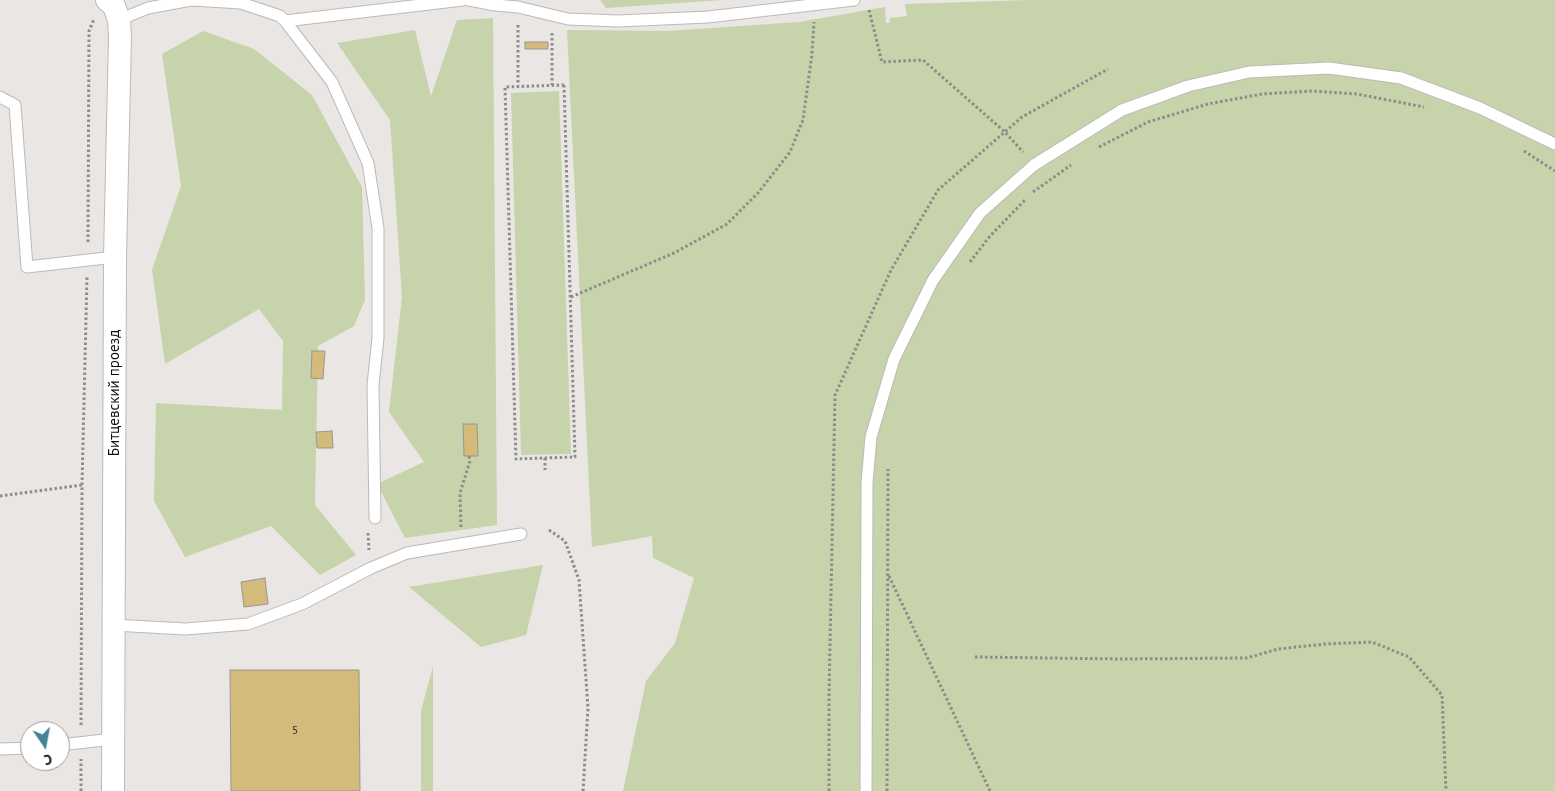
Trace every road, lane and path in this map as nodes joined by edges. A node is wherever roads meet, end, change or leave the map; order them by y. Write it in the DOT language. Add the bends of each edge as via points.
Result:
graph roads {
  1 [pos="463,0"];
  2 [pos="469,0"];
  3 [pos="854,0"];
  4 [pos="814,4"];
  5 [pos="101,8"];
  6 [pos="518,8"];
  7 [pos="869,9"];
  8 [pos="552,14"];
  9 [pos="119,20"];
  10 [pos="286,21"];
  11 [pos="552,85"];
  12 [pos="518,86"];
  13 [pos="0,98"];
  14 [pos="1432,109"];
  15 [pos="1555,144"];
  16 [pos="1518,147"];
  17 [pos="1096,149"];
  18 [pos="1034,165"];
  19 [pos="1071,165"];
  20 [pos="1555,171"];
  21 [pos="1048,181"];
  22 [pos="115,257"];
  23 [pos="88,260"];
  24 [pos="968,264"];
  25 [pos="570,297"];
  26 [pos="469,456"];
  27 [pos="545,458"];
  28 [pos="888,459"];
  29 [pos="545,470"];
  30 [pos="82,485"];
  31 [pos="0,496"];
  32 [pos="375,518"];
  33 [pos="549,530"];
  34 [pos="521,534"];
  35 [pos="461,544"];
  36 [pos="887,573"];
  37 [pos="113,625"];
  38 [pos="975,657"];
  39 [pos="113,739"];
  40 [pos="81,742"];
  41 [pos="70,744"];
  42 [pos="20,748"];
  43 [pos="0,749"];
  44 [pos="81,791"];
  45 [pos="113,791"];
  46 [pos="584,791"];
  47 [pos="866,791"];
  48 [pos="887,791"];
  49 [pos="990,791"];
  50 [pos="1446,791"];
  1 -- 10 [label="lane"];
  2 -- 6 [label="lane"];
  3 -- 4 [label="lane"];
  4 -- 8 [label="lane" via="708,17 618,21 568,19"];
  4 -- 25 [label="path" via="812,54 803,120 790,152 758,193 727,224 674,253"];
  5 -- 9 [label="street" via="114,6"];
  5 -- 23 [label="path" via="89,31"];
  6 -- 8 [label="lane"];
  6 -- 12 [label="path"];
  7 -- 18 [label="path" via="882,62 923,60 1005,132"];
  8 -- 11 [label="path"];
  9 -- 10 [label="lane" via="148,8 191,0 241,3"];
  9 -- 22 [label="street, Битцевский проезд"];
  10 -- 32 [label="lane" via="332,82 368,163 378,228 378,338 373,385"];
  11 -- 12 [label="path"];
  11 -- 25 [label="path" via="564,85"];
  12 -- 27 [label="path" via="505,87 516,459"];
  13 -- 23 [label="lane" via="15,105 27,267"];
  14 -- 17 [label="path" via="1358,94 1312,91 1262,94 1208,104 1148,122"];
  15 -- 18 [label="lane" via="1480,108 1401,78 1329,68 1249,72 1188,86 1122,110"];
  16 -- 20 [label="path"];
  18 -- 21 [label="path"];
  18 -- 47 [label="lane" via="980,213 933,280 894,359 871,437 867,483"];
  19 -- 21 [label="path"];
  21 -- 24 [label="path" via="1031,193"];
  22 -- 23 [label="lane"];
  22 -- 37 [label="street, Битцевский проезд"];
  23 -- 30 [label="path"];
  25 -- 27 [label="path" via="575,457"];
  26 -- 35 [label="path" via="460,493"];
  27 -- 29 [label="path"];
  28 -- 36 [label="path"];
  30 -- 31 [label="path"];
  30 -- 40 [label="path"];
  33 -- 46 [label="path" via="565,541 579,580 588,708"];
  34 -- 35 [label="lane"];
  35 -- 37 [label="lane" via="407,553 370,568 302,604 248,624 185,628"];
  36 -- 48 [label="path"];
  36 -- 49 [label="path"];
  37 -- 39 [label="street, Битцевский проезд"];
  38 -- 50 [label="path" via="1247,658 1278,649 1372,642 1409,657 1442,695"];
  39 -- 40 [label="lane"];
  39 -- 45 [label="street, Битцевский проезд"];
  40 -- 41 [label="lane"];
  40 -- 44 [label="path"];
  42 -- 43 [label="lane"];
}
